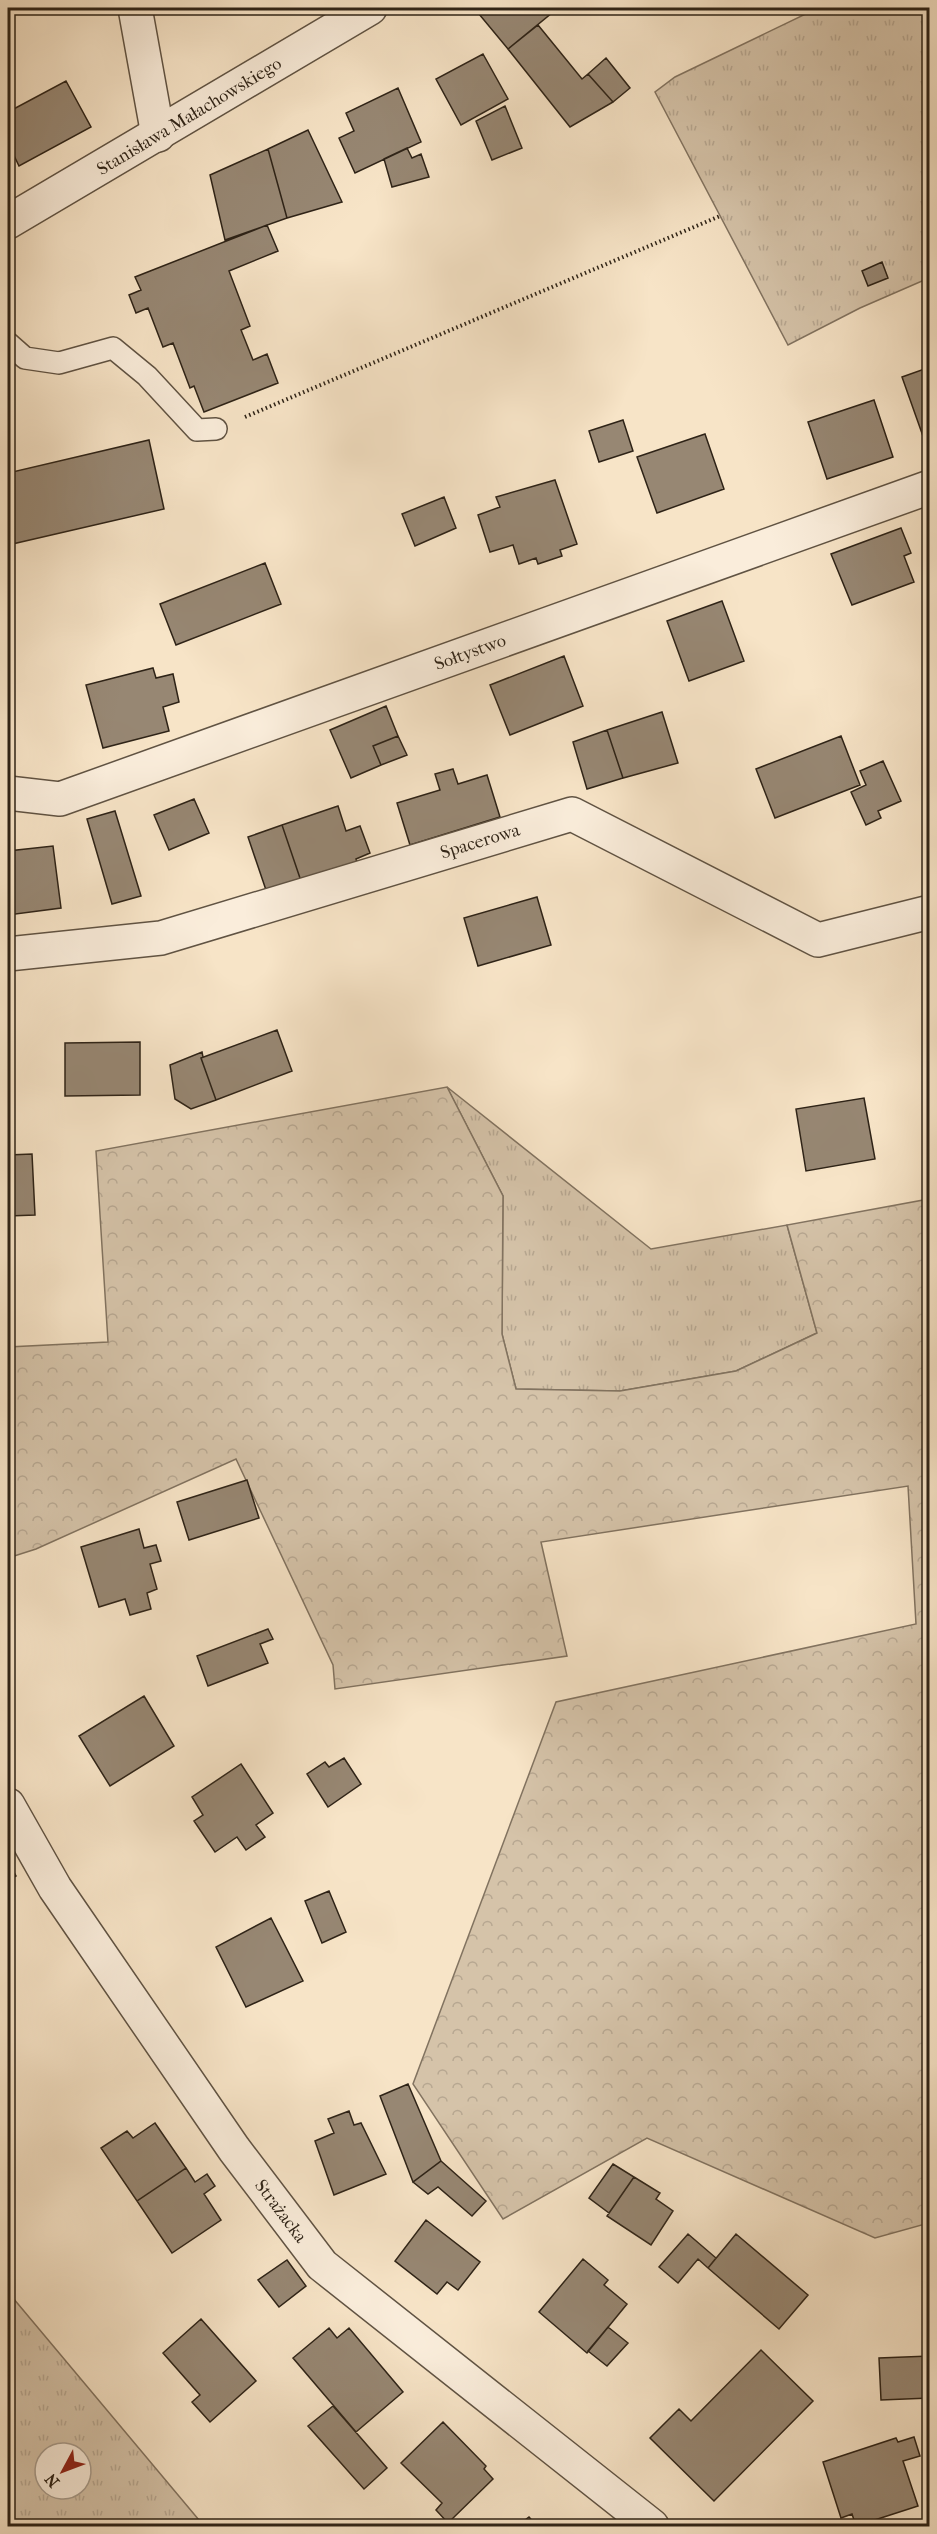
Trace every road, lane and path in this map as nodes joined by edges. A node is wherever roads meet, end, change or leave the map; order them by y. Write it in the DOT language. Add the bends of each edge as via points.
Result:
graph roads {
  1 [pos="135,8"];
  2 [pos="370,8"];
  3 [pos="158,135"];
  4 [pos="720,216"];
  5 [pos="8,222"];
  6 [pos="8,343"];
  7 [pos="216,429"];
  8 [pos="930,488"];
  9 [pos="8,793"];
  10 [pos="930,912"];
  11 [pos="8,954"];
  12 [pos="8,1805"];
  13 [pos="652,2526"];
  1 -- 3 [label="street"];
  2 -- 3 [label="street, Stanisława Małachowskiego"];
  3 -- 5 [label="street, Stanisława Małachowskiego"];
  4 -- 7 [label="path"];
  6 -- 7 [label="lane" via="25,358 59,363 112,348 147,376 197,429"];
  8 -- 9 [label="street, Sołtystwo" via="60,799"];
  10 -- 11 [label="street, Spacerowa" via="818,940 572,814 161,938"];
  12 -- 13 [label="street, Strażacka" via="55,1888 234,2149 322,2265"];
}
